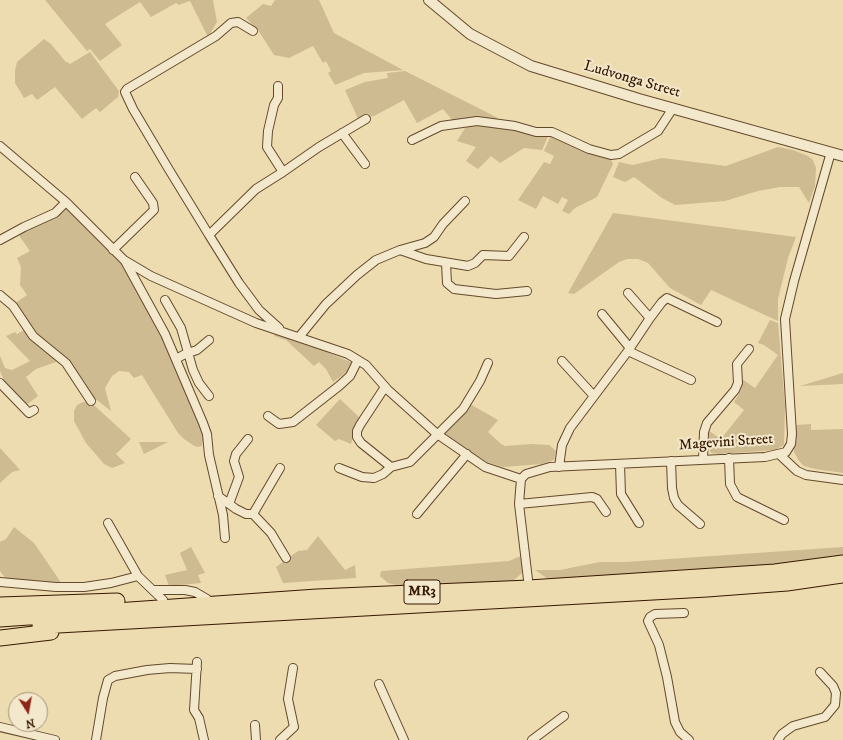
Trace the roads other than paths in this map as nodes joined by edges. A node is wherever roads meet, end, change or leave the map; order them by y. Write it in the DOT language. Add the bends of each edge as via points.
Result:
graph roads {
  1 [pos="430,0"];
  2 [pos="253,31"];
  3 [pos="278,86"];
  4 [pos="673,108"];
  5 [pos="366,119"];
  6 [pos="342,133"];
  7 [pos="412,140"];
  8 [pos="0,146"];
  9 [pos="831,152"];
  10 [pos="843,156"];
  11 [pos="365,164"];
  12 [pos="283,172"];
  13 [pos="135,177"];
  14 [pos="465,201"];
  15 [pos="66,202"];
  16 [pos="209,235"];
  17 [pos="524,237"];
  18 [pos="0,240"];
  19 [pos="113,250"];
  20 [pos="400,250"];
  21 [pos="124,260"];
  22 [pos="446,263"];
  23 [pos="527,291"];
  24 [pos="628,293"];
  25 [pos="0,296"];
  26 [pos="165,300"];
  27 [pos="602,314"];
  28 [pos="650,318"];
  29 [pos="717,322"];
  30 [pos="281,330"];
  31 [pos="300,337"];
  32 [pos="209,340"];
  33 [pos="749,349"];
  34 [pos="629,350"];
  35 [pos="188,353"];
  36 [pos="176,359"];
  37 [pos="358,360"];
  38 [pos="562,361"];
  39 [pos="488,363"];
  40 [pos="691,380"];
  41 [pos="0,383"];
  42 [pos="385,387"];
  43 [pos="209,396"];
  44 [pos="594,396"];
  45 [pos="91,401"];
  46 [pos="34,410"];
  47 [pos="268,416"];
  48 [pos="437,434"];
  49 [pos="248,439"];
  50 [pos="467,454"];
  51 [pos="780,455"];
  52 [pos="729,458"];
  53 [pos="703,460"];
  54 [pos="671,461"];
  55 [pos="620,464"];
  56 [pos="391,467"];
  57 [pos="559,467"];
  58 [pos="280,468"];
  59 [pos="339,468"];
  60 [pos="521,479"];
  61 [pos="843,480"];
  62 [pos="218,496"];
  63 [pos="230,504"];
  64 [pos="519,504"];
  65 [pos="606,512"];
  66 [pos="253,514"];
  67 [pos="417,514"];
  68 [pos="784,520"];
  69 [pos="638,523"];
  70 [pos="108,524"];
  71 [pos="700,524"];
  72 [pos="225,538"];
  73 [pos="286,558"];
  74 [pos="843,563"];
  75 [pos="843,575"];
  76 [pos="138,576"];
  77 [pos="0,582"];
  78 [pos="529,588"];
  79 [pos="158,595"];
  80 [pos="317,597"];
  81 [pos="0,606"];
  82 [pos="684,613"];
  83 [pos="200,617"];
  84 [pos="0,619"];
  85 [pos="0,629"];
  86 [pos="0,638"];
  87 [pos="293,668"];
  88 [pos="820,672"];
  89 [pos="379,684"];
  90 [pos="564,716"];
  91 [pos="255,725"];
  92 [pos="0,727"];
  93 [pos="55,740"];
  94 [pos="96,740"];
  95 [pos="204,740"];
  96 [pos="256,740"];
  97 [pos="280,740"];
  98 [pos="404,740"];
  99 [pos="532,740"];
  100 [pos="689,740"];
  101 [pos="778,740"];
  1 -- 4 [label="street, Ludvonga Street" via="470,34 531,66"];
  2 -- 16 [label="street" via="238,22 231,23 216,36 127,88 125,92"];
  3 -- 12 [label="street" via="278,98 268,131 267,147"];
  4 -- 7 [label="street" via="658,132 619,154 611,155 589,149 552,132 536,132 515,126 477,121 442,126"];
  4 -- 9 [label="street, Ludvonga Street"];
  5 -- 6 [label="street"];
  6 -- 11 [label="street"];
  6 -- 12 [label="street"];
  8 -- 15 [label="street"];
  9 -- 10 [label="street, Ludvonga Street"];
  9 -- 51 [label="street, Magevini Street" via="785,319 792,434 791,444 786,452"];
  12 -- 16 [label="street" via="256,189"];
  13 -- 19 [label="street" via="153,203 154,210"];
  14 -- 20 [label="street" via="434,237 419,245"];
  15 -- 18 [label="street" via="55,213"];
  15 -- 19 [label="street"];
  16 -- 30 [label="street" via="259,310"];
  17 -- 22 [label="street" via="509,256 482,254 475,263 468,266"];
  19 -- 21 [label="street"];
  20 -- 22 [label="street"];
  20 -- 31 [label="street" via="376,260 357,275 326,304"];
  21 -- 30 [label="street" via="151,276 256,323"];
  21 -- 36 [label="street"];
  22 -- 23 [label="street" via="447,283 454,289 496,294"];
  24 -- 28 [label="street"];
  25 -- 45 [label="street" via="13,306 33,336 66,363"];
  26 -- 35 [label="street" via="181,328"];
  27 -- 34 [label="street"];
  28 -- 29 [label="street" via="667,298"];
  28 -- 34 [label="street"];
  30 -- 31 [label="street"];
  31 -- 37 [label="street"];
  32 -- 35 [label="street" via="197,350"];
  33 -- 53 [label="street" via="737,364 738,383 735,390 707,423 704,432"];
  34 -- 40 [label="street"];
  34 -- 44 [label="street"];
  35 -- 36 [label="street"];
  35 -- 43 [label="street" via="198,383"];
  36 -- 62 [label="street" via="207,434"];
  37 -- 42 [label="street" via="366,365"];
  37 -- 47 [label="street" via="350,376 293,422 279,424"];
  38 -- 44 [label="street"];
  39 -- 48 [label="street" via="463,409"];
  41 -- 46 [label="street" via="29,413"];
  42 -- 48 [label="street"];
  42 -- 56 [label="street" via="360,425 357,437"];
  44 -- 57 [label="street" via="570,428 562,445"];
  48 -- 50 [label="street"];
  48 -- 56 [label="street" via="410,462"];
  49 -- 63 [label="street" via="236,454 234,462 239,477"];
  50 -- 60 [label="street" via="485,467"];
  50 -- 67 [label="street"];
  51 -- 52 [label="street, Magevini Street"];
  51 -- 61 [label="street" via="797,471 806,475"];
  52 -- 53 [label="street, Magevini Street"];
  52 -- 68 [label="street" via="730,484 737,497"];
  53 -- 54 [label="street, Magevini Street"];
  54 -- 55 [label="street, Magevini Street"];
  54 -- 71 [label="street" via="674,498"];
  55 -- 57 [label="street, Magevini Street"];
  55 -- 69 [label="street" via="621,494"];
  56 -- 59 [label="street" via="374,478 362,477"];
  57 -- 60 [label="street, Magevini Street" via="535,470"];
  58 -- 66 [label="street"];
  60 -- 64 [label="street"];
  62 -- 63 [label="street"];
  62 -- 72 [label="street"];
  63 -- 66 [label="street" via="246,514"];
  64 -- 65 [label="street" via="592,497 597,499"];
  64 -- 78 [label="street"];
  66 -- 73 [label="street" via="271,533"];
  70 -- 76 [label="street"];
  74 -- 78 [label="highway, MR3" via="775,572"];
  75 -- 83 [label="highway, MR3" via="787,583 707,589"];
  76 -- 77 [label="street" via="84,587"];
  76 -- 79 [label="street"];
  78 -- 80 [label="highway, MR3"];
  79 -- 80 [label="highway" via="207,599"];
  79 -- 81 [label="highway"];
  80 -- 84 [label="highway, MR3"];
  82 -- 100 [label="street" via="654,614 648,621 659,645 675,722 680,732"];
  83 -- 85 [label="highway, MR3"];
  83 -- 86 [label="highway"];
  87 -- 97 [label="street" via="288,699 294,727"];
  88 -- 101 [label="street" via="828,679 836,693 832,709 825,717 793,726"];
  89 -- 98 [label="street"];
  90 -- 99 [label="street"];
  91 -- 96 [label="street"];
  92 -- 93 [label="street"];
  94 -- 95 [label="street" via="108,680 115,676 148,670 197,666 194,710 199,718"];
}
